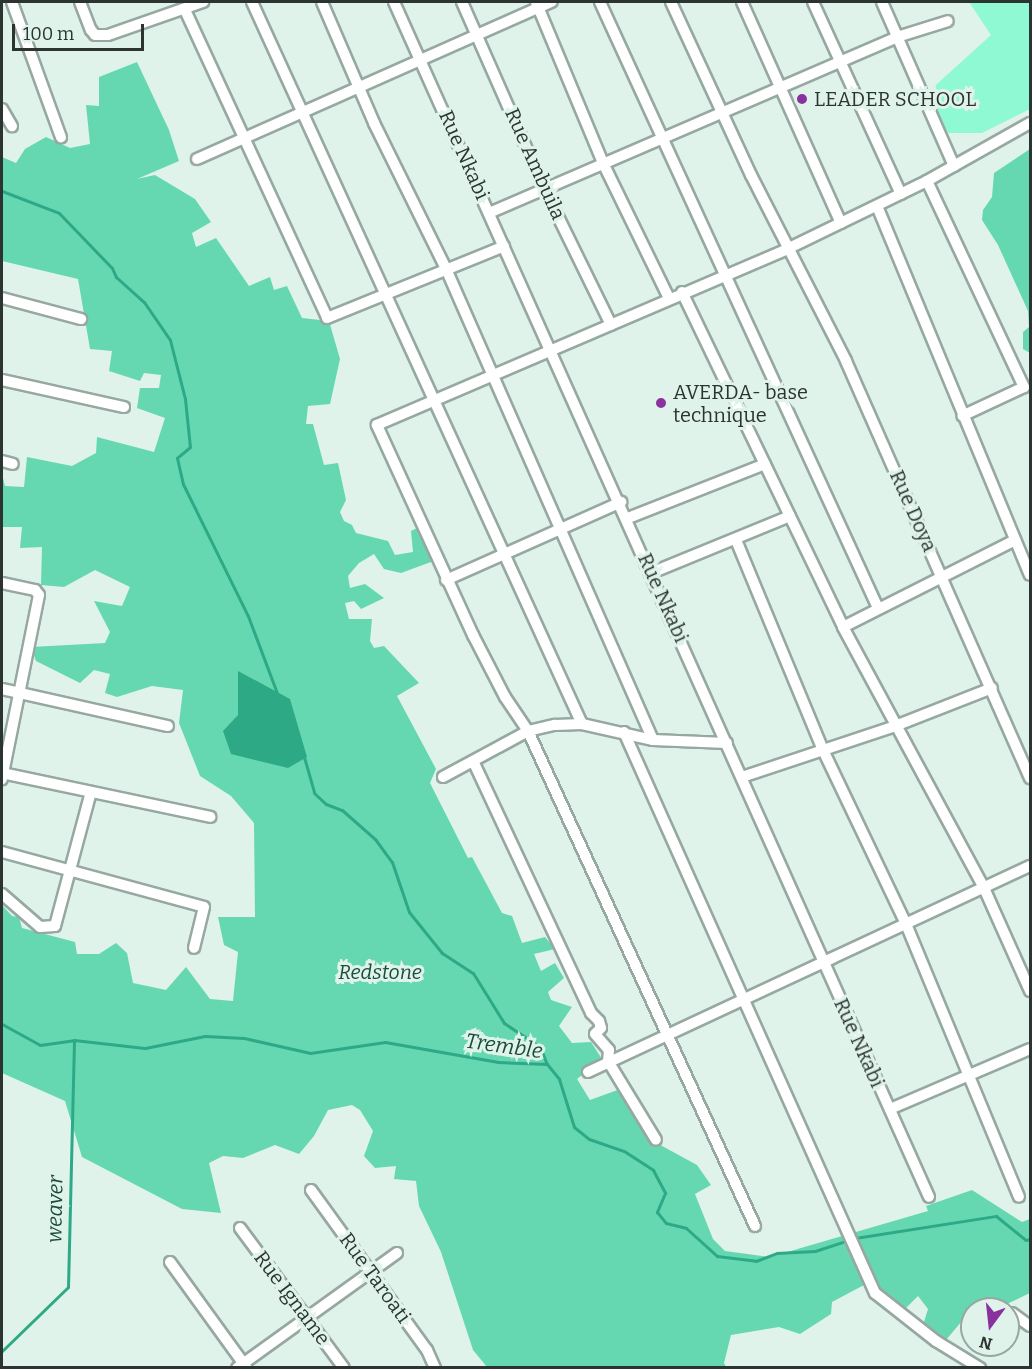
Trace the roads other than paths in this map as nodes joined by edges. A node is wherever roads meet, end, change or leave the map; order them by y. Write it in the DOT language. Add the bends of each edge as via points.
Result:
graph roads {
  1 [pos="12,2"];
  2 [pos="80,2"];
  3 [pos="203,2"];
  4 [pos="252,2"];
  5 [pos="322,2"];
  6 [pos="394,2"];
  7 [pos="462,2"];
  8 [pos="552,2"];
  9 [pos="600,2"];
  10 [pos="671,2"];
  11 [pos="742,2"];
  12 [pos="813,2"];
  13 [pos="882,2"];
  14 [pos="537,4"];
  15 [pos="185,10"];
  16 [pos="948,21"];
  17 [pos="478,37"];
  18 [pos="897,37"];
  19 [pos="422,60"];
  20 [pos="842,64"];
  21 [pos="360,88"];
  22 [pos="780,89"];
  23 [pos="2,109"];
  24 [pos="722,112"];
  25 [pos="301,114"];
  26 [pos="1030,123"];
  27 [pos="12,126"];
  28 [pos="61,137"];
  29 [pos="244,138"];
  30 [pos="665,139"];
  31 [pos="197,159"];
  32 [pos="604,165"];
  33 [pos="954,166"];
  34 [pos="927,181"];
  35 [pos="545,190"];
  36 [pos="901,194"];
  37 [pos="876,206"];
  38 [pos="489,213"];
  39 [pos="841,223"];
  40 [pos="504,246"];
  41 [pos="789,248"];
  42 [pos="447,271"];
  43 [pos="725,273"];
  44 [pos="682,292"];
  45 [pos="387,294"];
  46 [pos="2,298"];
  47 [pos="669,298"];
  48 [pos="81,319"];
  49 [pos="611,326"];
  50 [pos="552,351"];
  51 [pos="493,376"];
  52 [pos="2,380"];
  53 [pos="434,399"];
  54 [pos="124,407"];
  55 [pos="962,416"];
  56 [pos="765,464"];
  57 [pos="621,502"];
  58 [pos="790,516"];
  59 [pos="628,519"];
  60 [pos="561,528"];
  61 [pos="736,540"];
  62 [pos="1015,540"];
  63 [pos="503,554"];
  64 [pos="651,573"];
  65 [pos="942,575"];
  66 [pos="1030,575"];
  67 [pos="446,580"];
  68 [pos="2,583"];
  69 [pos="878,608"];
  70 [pos="843,627"];
  71 [pos="992,688"];
  72 [pos="2,689"];
  73 [pos="20,693"];
  74 [pos="582,724"];
  75 [pos="168,726"];
  76 [pos="895,726"];
  77 [pos="528,731"];
  78 [pos="624,732"];
  79 [pos="653,740"];
  80 [pos="727,743"];
  81 [pos="823,750"];
  82 [pos="474,763"];
  83 [pos="2,775"];
  84 [pos="443,777"];
  85 [pos="742,777"];
  86 [pos="1030,778"];
  87 [pos="91,792"];
  88 [pos="210,817"];
  89 [pos="2,852"];
  90 [pos="1030,866"];
  91 [pos="71,868"];
  92 [pos="984,888"];
  93 [pos="2,894"];
  94 [pos="906,924"];
  95 [pos="194,948"];
  96 [pos="823,963"];
  97 [pos="1030,991"];
  98 [pos="742,999"];
  99 [pos="666,1033"];
  100 [pos="1030,1049"];
  101 [pos="608,1061"];
  102 [pos="588,1072"];
  103 [pos="969,1074"];
  104 [pos="890,1109"];
  105 [pos="656,1140"];
  106 [pos="311,1190"];
  107 [pos="929,1197"];
  108 [pos="1019,1197"];
  109 [pos="754,1226"];
  110 [pos="240,1228"];
  111 [pos="397,1253"];
  112 [pos="170,1262"];
  113 [pos="371,1272"];
  114 [pos="307,1317"];
  115 [pos="242,1366"];
  116 [pos="344,1368"];
  117 [pos="435,1368"];
  118 [pos="980,1368"];
  1 -- 28 [label="street"];
  2 -- 15 [label="street" via="95,35 121,33"];
  3 -- 15 [label="street"];
  4 -- 25 [label="street"];
  5 -- 21 [label="street"];
  6 -- 19 [label="street, Rue Nkabi"];
  7 -- 17 [label="street, Rue Ambuila"];
  8 -- 14 [label="street"];
  9 -- 30 [label="street"];
  10 -- 24 [label="street, Rue Doya"];
  11 -- 22 [label="street"];
  12 -- 20 [label="street"];
  13 -- 18 [label="street"];
  14 -- 17 [label="street"];
  14 -- 32 [label="street"];
  15 -- 29 [label="street"];
  16 -- 18 [label="street"];
  17 -- 19 [label="street"];
  17 -- 35 [label="street, Rue Ambuila"];
  18 -- 20 [label="street"];
  18 -- 33 [label="street"];
  19 -- 21 [label="street"];
  19 -- 38 [label="street, Rue Nkabi"];
  20 -- 22 [label="street"];
  20 -- 36 [label="street"];
  21 -- 25 [label="street"];
  21 -- 42 [label="street"];
  22 -- 24 [label="street"];
  22 -- 39 [label="street"];
  23 -- 27 [label="street"];
  24 -- 30 [label="street"];
  24 -- 41 [label="street, Rue Doya"];
  25 -- 29 [label="street"];
  25 -- 45 [label="street"];
  26 -- 33 [label="street"];
  29 -- 31 [label="street"];
  29 -- 45 [label="street" via="326,317"];
  30 -- 32 [label="street"];
  30 -- 43 [label="street"];
  32 -- 35 [label="street"];
  32 -- 47 [label="street"];
  33 -- 34 [label="street"];
  34 -- 36 [label="street"];
  34 -- 55 [label="street" via="1024,387"];
  35 -- 38 [label="street"];
  35 -- 49 [label="street, Rue Ambuila"];
  36 -- 37 [label="street"];
  37 -- 39 [label="street"];
  37 -- 55 [label="street"];
  38 -- 40 [label="street, Rue Nkabi"];
  39 -- 41 [label="street"];
  40 -- 42 [label="street"];
  40 -- 50 [label="street, Rue Nkabi"];
  41 -- 43 [label="street"];
  41 -- 65 [label="street, Rue Doya" via="846,361"];
  42 -- 45 [label="street"];
  42 -- 51 [label="street"];
  43 -- 44 [label="street"];
  43 -- 69 [label="street"];
  44 -- 47 [label="street"];
  44 -- 56 [label="street"];
  45 -- 53 [label="street"];
  46 -- 48 [label="street"];
  47 -- 49 [label="street"];
  49 -- 50 [label="street"];
  50 -- 51 [label="street"];
  50 -- 57 [label="street, Rue Nkabi"];
  51 -- 53 [label="street"];
  51 -- 60 [label="street"];
  52 -- 54 [label="street"];
  53 -- 63 [label="street"];
  53 -- 67 [label="street" via="377,428"];
  55 -- 62 [label="street"];
  56 -- 58 [label="street"];
  56 -- 59 [label="street"];
  57 -- 59 [label="street, Rue Nkabi"];
  57 -- 60 [label="street"];
  58 -- 61 [label="street"];
  58 -- 70 [label="street"];
  59 -- 64 [label="street, Rue Nkabi"];
  60 -- 63 [label="street"];
  60 -- 79 [label="street"];
  61 -- 64 [label="street"];
  61 -- 81 [label="street"];
  62 -- 65 [label="street"];
  62 -- 66 [label="street"];
  63 -- 67 [label="street"];
  63 -- 74 [label="street"];
  64 -- 80 [label="street, Rue Nkabi"];
  65 -- 69 [label="street"];
  65 -- 71 [label="street, Rue Doya"];
  67 -- 77 [label="street" via="505,697"];
  68 -- 73 [label="street" via="35,590 39,595"];
  69 -- 70 [label="street"];
  70 -- 76 [label="street"];
  71 -- 76 [label="street"];
  71 -- 86 [label="street, Rue Doya"];
  72 -- 73 [label="street"];
  73 -- 75 [label="street"];
  73 -- 83 [label="street"];
  74 -- 77 [label="street"];
  74 -- 78 [label="street"];
  76 -- 81 [label="street"];
  76 -- 92 [label="street"];
  77 -- 82 [label="street"];
  77 -- 99 [label="street"];
  78 -- 79 [label="street"];
  78 -- 98 [label="street"];
  79 -- 80 [label="street"];
  80 -- 85 [label="street, Rue Nkabi"];
  81 -- 85 [label="street"];
  81 -- 94 [label="street"];
  82 -- 84 [label="street"];
  82 -- 101 [label="street" via="591,1013 599,1021 601,1028 595,1034 609,1050"];
  83 -- 87 [label="street"];
  85 -- 96 [label="street, Rue Nkabi"];
  87 -- 88 [label="street"];
  87 -- 91 [label="street"];
  89 -- 91 [label="street"];
  90 -- 92 [label="street"];
  91 -- 93 [label="street" via="58,919 50,928 31,921"];
  91 -- 95 [label="street" via="204,907"];
  92 -- 94 [label="street"];
  92 -- 97 [label="street"];
  94 -- 96 [label="street"];
  94 -- 103 [label="street"];
  96 -- 98 [label="street"];
  96 -- 104 [label="street, Rue Nkabi"];
  98 -- 99 [label="street"];
  98 -- 118 [label="street" via="875,1293 936,1341"];
  99 -- 101 [label="street"];
  99 -- 109 [label="street"];
  100 -- 103 [label="street"];
  101 -- 102 [label="street"];
  101 -- 105 [label="street"];
  103 -- 104 [label="street"];
  103 -- 108 [label="street"];
  104 -- 107 [label="street, Rue Nkabi"];
  106 -- 113 [label="street, Rue Taroati"];
  110 -- 114 [label="street, Rue Igname"];
  111 -- 113 [label="street"];
  112 -- 115 [label="street"];
  113 -- 114 [label="street"];
  113 -- 117 [label="street, Rue Taroati" via="431,1355"];
  114 -- 115 [label="street"];
  114 -- 116 [label="street, Rue Igname"];
}
